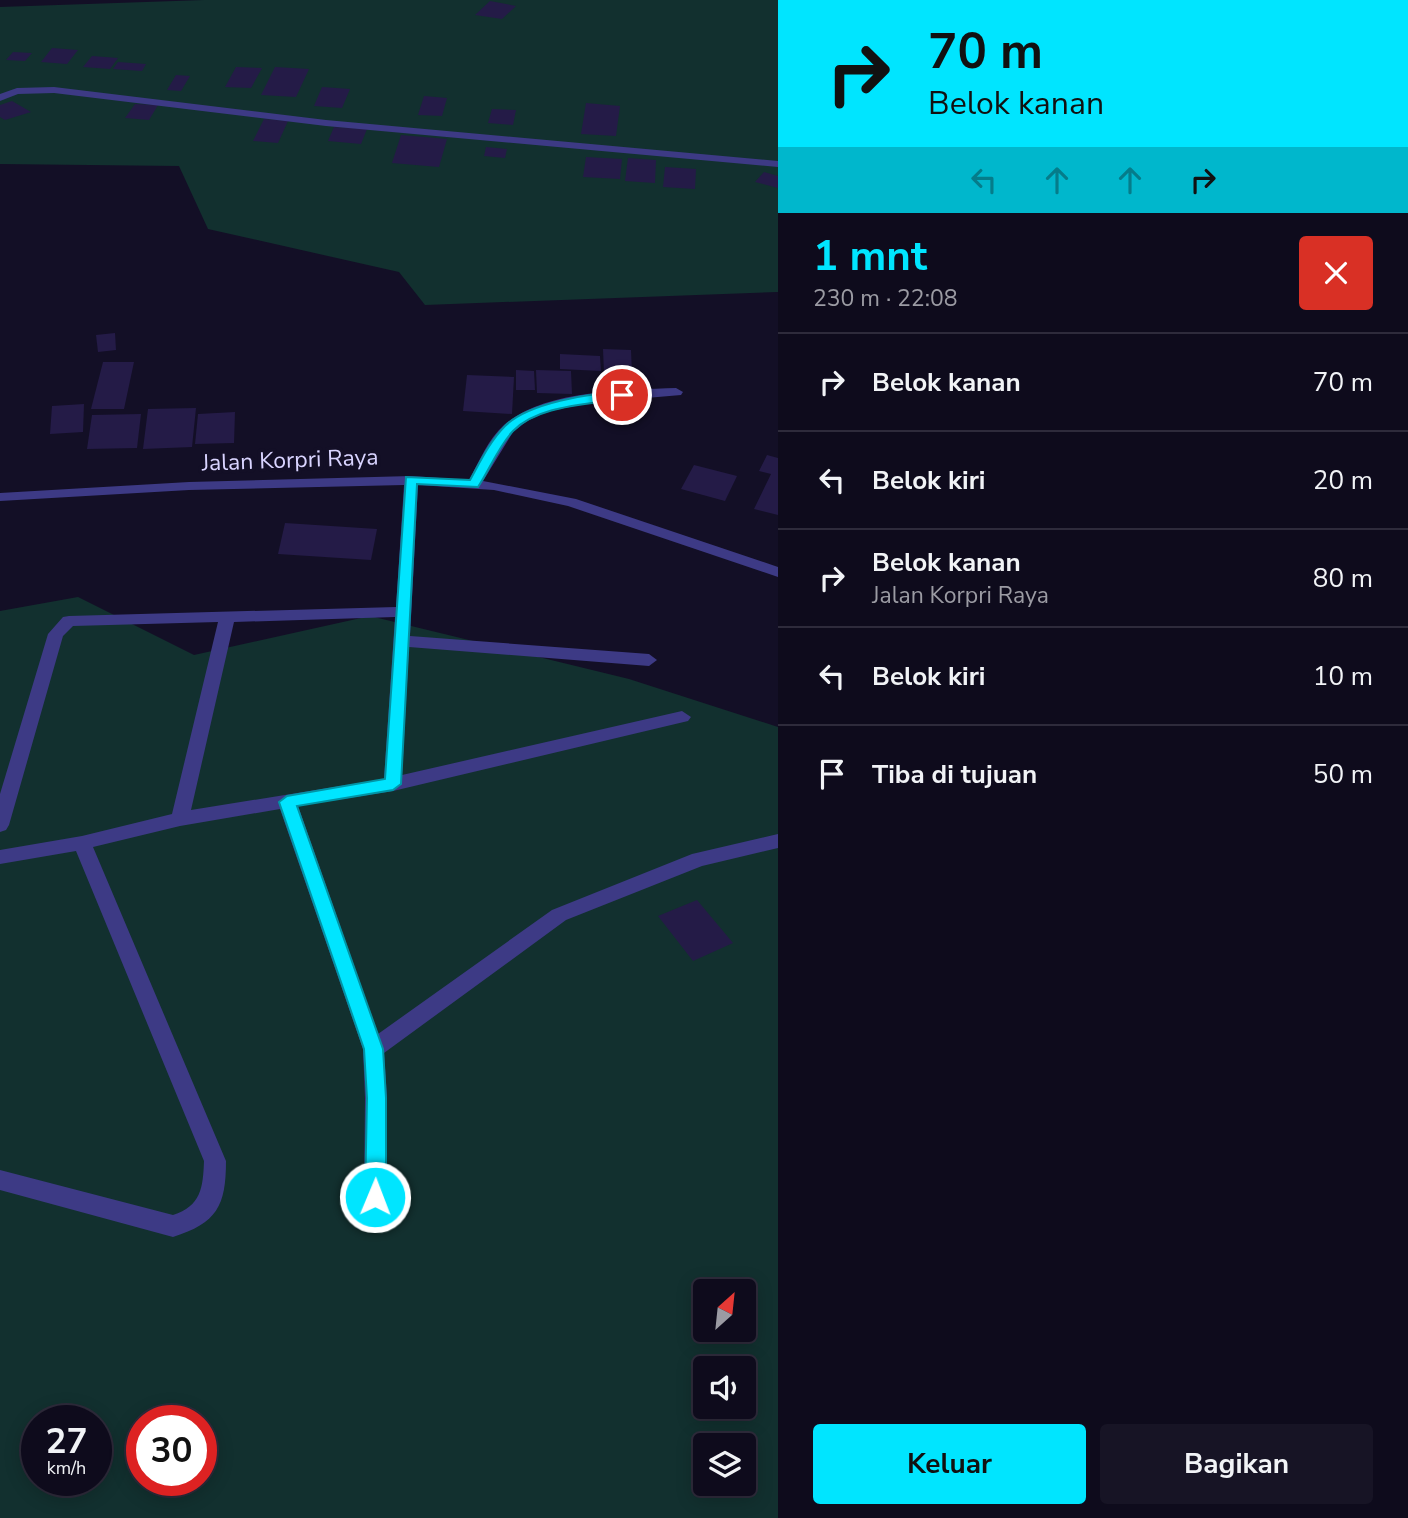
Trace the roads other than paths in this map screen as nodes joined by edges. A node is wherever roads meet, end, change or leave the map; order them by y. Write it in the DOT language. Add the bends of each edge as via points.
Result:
graph roads {
  1 [pos="0,98"];
  2 [pos="778,164"];
  3 [pos="677,392"];
  4 [pos="411,480"];
  5 [pos="474,484"];
  6 [pos="0,497"];
  7 [pos="778,572"];
  8 [pos="404,612"];
  9 [pos="227,618"];
  10 [pos="401,641"];
  11 [pos="649,660"];
  12 [pos="682,717"];
  13 [pos="393,784"];
  14 [pos="287,802"];
  15 [pos="180,819"];
  16 [pos="0,825"];
  17 [pos="778,841"];
  18 [pos="82,843"];
  19 [pos="0,857"];
  20 [pos="373,1049"];
  21 [pos="0,1180"];
  22 [pos="375,1197"];
  1 -- 2 [label="street" via="17,90 54,90 339,124"];
  3 -- 5 [label="street" via="595,397 523,416 494,448"];
  4 -- 5 [label="street, Jalan Korpri Raya"];
  4 -- 6 [label="street, Jalan Korpri Raya"];
  4 -- 8 [label="street"];
  5 -- 7 [label="street, Jalan Korpri Raya" via="571,502"];
  8 -- 9 [label="street"];
  8 -- 10 [label="street"];
  9 -- 15 [label="street"];
  9 -- 16 [label="street" via="76,621 62,626"];
  10 -- 11 [label="street"];
  10 -- 13 [label="street"];
  12 -- 13 [label="street"];
  13 -- 14 [label="street"];
  14 -- 15 [label="street"];
  14 -- 20 [label="street"];
  15 -- 18 [label="street"];
  17 -- 20 [label="street" via="699,859 559,915"];
  18 -- 19 [label="street"];
  18 -- 21 [label="street" via="215,1161 212,1196 201,1214 173,1226"];
  20 -- 22 [label="street"];
}
